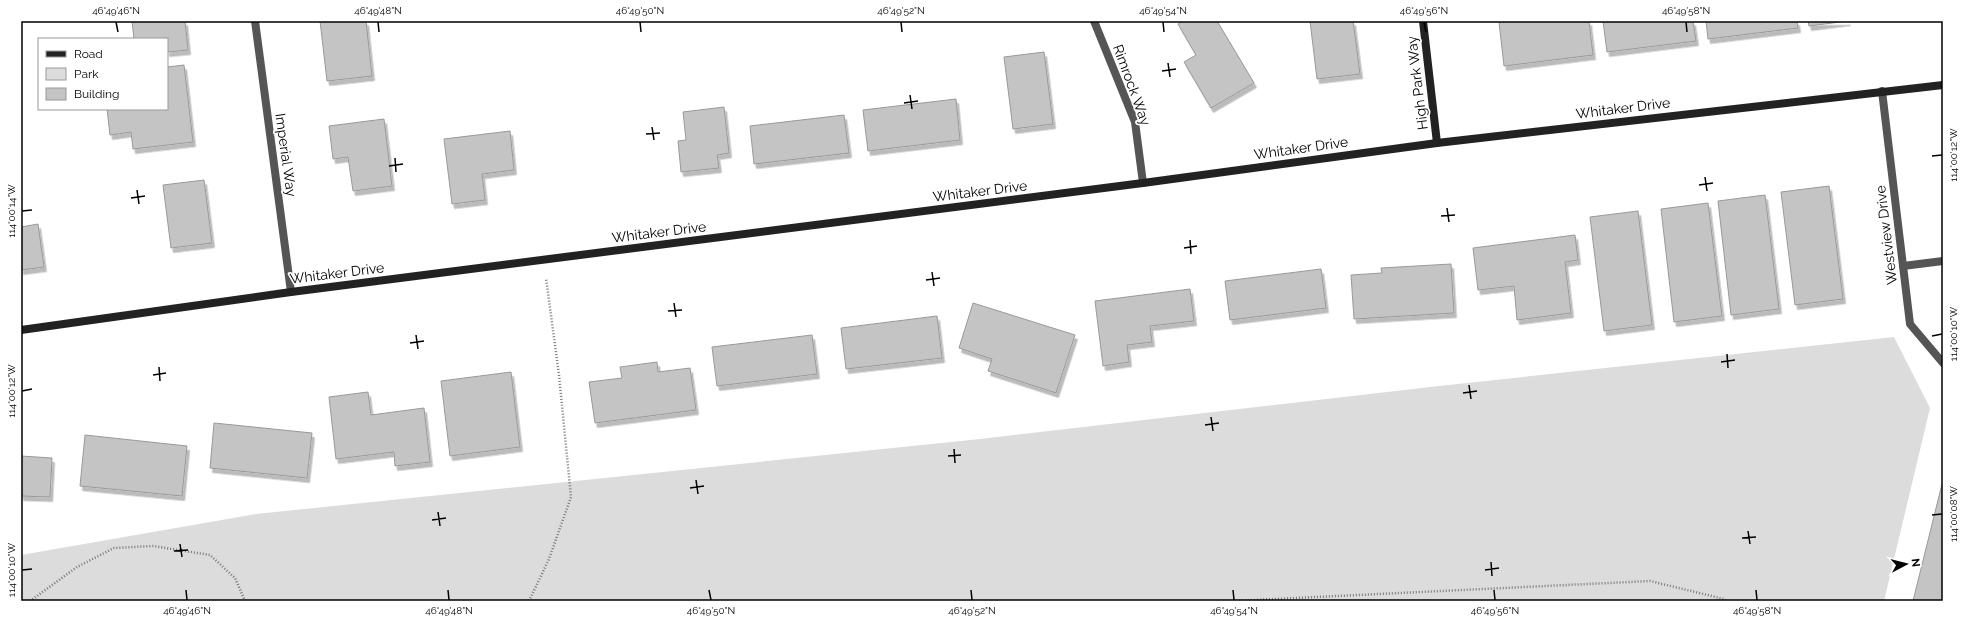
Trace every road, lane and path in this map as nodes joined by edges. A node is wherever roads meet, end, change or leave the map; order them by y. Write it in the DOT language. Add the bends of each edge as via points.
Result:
graph roads {
  1 [pos="255,21"];
  2 [pos="1094,21"];
  3 [pos="1423,21"];
  4 [pos="1943,85"];
  5 [pos="1882,92"];
  6 [pos="1437,143"];
  7 [pos="1143,183"];
  8 [pos="543,259"];
  9 [pos="1943,261"];
  10 [pos="1902,266"];
  11 [pos="291,292"];
  12 [pos="21,330"];
  13 [pos="1943,363"];
  14 [pos="30,601"];
  15 [pos="245,601"];
  16 [pos="529,601"];
  17 [pos="1233,601"];
  18 [pos="1726,601"];
  1 -- 11 [label="street, Imperial Way"];
  2 -- 7 [label="street, Rimrock Way" via="1135,122"];
  3 -- 6 [label="street, High Park Way"];
  4 -- 5 [label="street, Whitaker Drive"];
  5 -- 6 [label="street, Whitaker Drive"];
  5 -- 10 [label="street, Westview Drive"];
  6 -- 7 [label="street, Whitaker Drive"];
  7 -- 8 [label="street, Whitaker Drive"];
  8 -- 11 [label="street, Whitaker Drive"];
  8 -- 16 [label="path" via="559,375 571,497"];
  9 -- 10 [label="street"];
  10 -- 13 [label="street, Westview Drive" via="1910,324"];
  11 -- 12 [label="street, Whitaker Drive"];
  14 -- 15 [label="path" via="77,567 114,548 153,546 210,555 235,578"];
  17 -- 18 [label="path" via="1650,582"];
}
